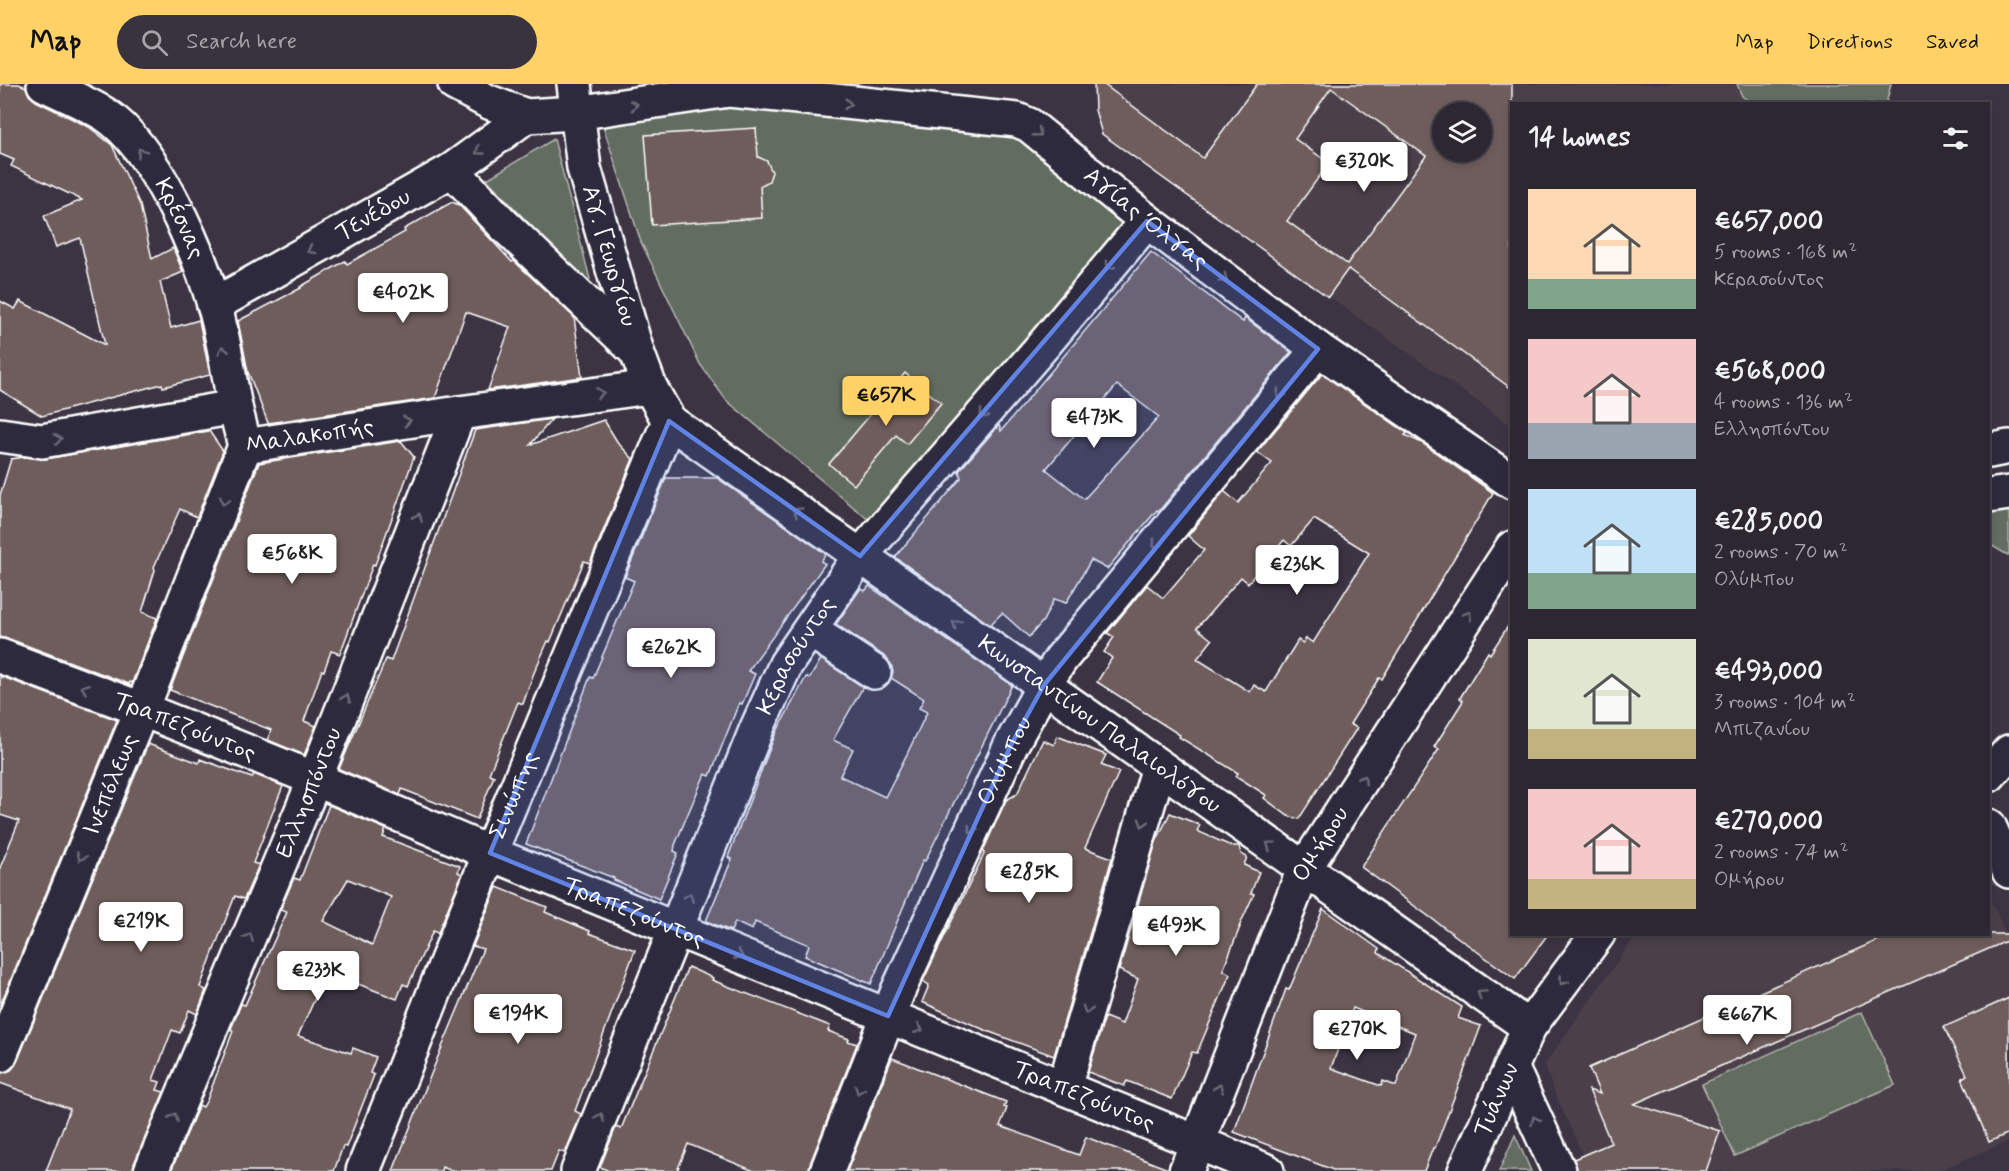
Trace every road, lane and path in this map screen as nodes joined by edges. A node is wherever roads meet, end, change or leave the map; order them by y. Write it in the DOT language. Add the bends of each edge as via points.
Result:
graph roads {
  1 [pos="44,84"];
  2 [pos="455,84"];
  3 [pos="742,87"];
  4 [pos="575,99"];
  5 [pos="526,116"];
  6 [pos="452,170"];
  7 [pos="1147,221"];
  8 [pos="214,305"];
  9 [pos="1318,349"];
  10 [pos="637,352"];
  11 [pos="650,387"];
  12 [pos="235,407"];
  13 [pos="459,413"];
  14 [pos="669,421"];
  15 [pos="0,435"];
  16 [pos="245,446"];
  17 [pos="2009,447"];
  18 [pos="1990,451"];
  19 [pos="1510,481"];
  20 [pos="2009,493"];
  21 [pos="1990,496"];
  22 [pos="1510,551"];
  23 [pos="860,556"];
  24 [pos="810,630"];
  25 [pos="0,656"];
  26 [pos="874,672"];
  27 [pos="1044,686"];
  28 [pos="141,709"];
  29 [pos="2009,752"];
  30 [pos="1159,767"];
  31 [pos="1990,774"];
  32 [pos="315,779"];
  33 [pos="1990,820"];
  34 [pos="1990,828"];
  35 [pos="2009,835"];
  36 [pos="490,853"];
  37 [pos="1304,869"];
  38 [pos="2009,871"];
  39 [pos="676,929"];
  40 [pos="1597,936"];
  41 [pos="888,1016"];
  42 [pos="1529,1027"];
  43 [pos="0,1055"];
  44 [pos="1512,1069"];
  45 [pos="1064,1088"];
  46 [pos="1192,1157"];
  47 [pos="151,1171"];
  48 [pos="363,1171"];
  49 [pos="578,1171"];
  50 [pos="827,1171"];
  51 [pos="1267,1171"];
  52 [pos="1465,1171"];
  53 [pos="1559,1171"];
  8 -- 1 [label="street, Κρέσνας, one-way" via="184,227 136,144 106,115"];
  2 -- 5 [label="street"];
  4 -- 3 [label="street, Αγίας Όλγας, one-way"];
  3 -- 7 [label="street, Αγίας Όλγας, one-way" via="1017,120 1029,125"];
  4 -- 5 [label="street, Αγίας Όλγας"];
  4 -- 10 [label="street, Αγ. Γεωργίου" via="584,168"];
  5 -- 6 [label="street, Τενέδου, one-way"];
  6 -- 8 [label="street, Τενέδου, one-way"];
  6 -- 10 [label="street"];
  7 -- 9 [label="street, Αγίας Όλγας, one-way"];
  7 -- 23 [label="street, Κερασούντος, one-way"];
  12 -- 8 [label="street, Κρέσνας, one-way"];
  9 -- 19 [label="street, Αγίας Όλγας"];
  9 -- 27 [label="street, Ολύμπου, one-way" via="1061,659"];
  10 -- 11 [label="street, Αγ. Γεωργίου"];
  13 -- 11 [label="street, Μαλακοπής, one-way"];
  11 -- 14 [label="street, Αγ. Γεωργίου"];
  15 -- 12 [label="street, Μαλακοπής, one-way" via="42,441"];
  12 -- 16 [label="street, Μαλακοπής"];
  16 -- 13 [label="street, Μαλακοπής, one-way"];
  32 -- 13 [label="street, Ελλησπόντου, one-way"];
  23 -- 14 [label="street, Κωνσταντίνου Παλαιολόγου, one-way"];
  14 -- 36 [label="street, Σινώπης"];
  16 -- 28 [label="street, Ινεπόλεως, one-way"];
  17 -- 18 [label="street"];
  20 -- 21 [label="street"];
  37 -- 22 [label="street, Ομήρου, one-way"];
  23 -- 24 [label="street, Κερασούντος"];
  27 -- 23 [label="street, Κωνσταντίνου Παλαιολόγου, one-way"];
  24 -- 26 [label="street"];
  39 -- 24 [label="street, Κερασούντος, one-way" via="757,728 786,664"];
  28 -- 25 [label="street, Τραπεζούντος, one-way"];
  27 -- 30 [label="street, Κωνσταντίνου Παλαιολόγου"];
  27 -- 41 [label="street, Ολύμπου, one-way" via="1011,745"];
  28 -- 32 [label="street, Τραπεζούντος"];
  28 -- 43 [label="street, Ινεπόλεως, one-way"];
  29 -- 31 [label="street"];
  37 -- 30 [label="street, Κωνσταντίνου Παλαιολόγου, one-way"];
  30 -- 45 [label="street, one-way"];
  32 -- 36 [label="street, Τραπεζούντος"];
  47 -- 32 [label="street, Ελλησπόντου, one-way"];
  33 -- 35 [label="street"];
  34 -- 38 [label="street"];
  36 -- 39 [label="street, Τραπεζούντος"];
  36 -- 48 [label="street, Σινώπης"];
  42 -- 37 [label="street, Κωνσταντίνου Παλαιολόγου, one-way"];
  46 -- 37 [label="street, Ομήρου, one-way"];
  39 -- 41 [label="street, Τραπεζούντος, one-way"];
  49 -- 39 [label="street, Κερασούντος, one-way"];
  40 -- 42 [label="street, Τυάνων, one-way"];
  41 -- 45 [label="street, Τραπεζούντος, one-way"];
  41 -- 50 [label="street, Ολύμπου, one-way"];
  42 -- 44 [label="street, Τυάνων"];
  44 -- 52 [label="street, Τυάνων"];
  53 -- 44 [label="street, one-way"];
  45 -- 46 [label="street, Τραπεζούντος"];
  46 -- 51 [label="street, Τραπεζούντος"];
}
